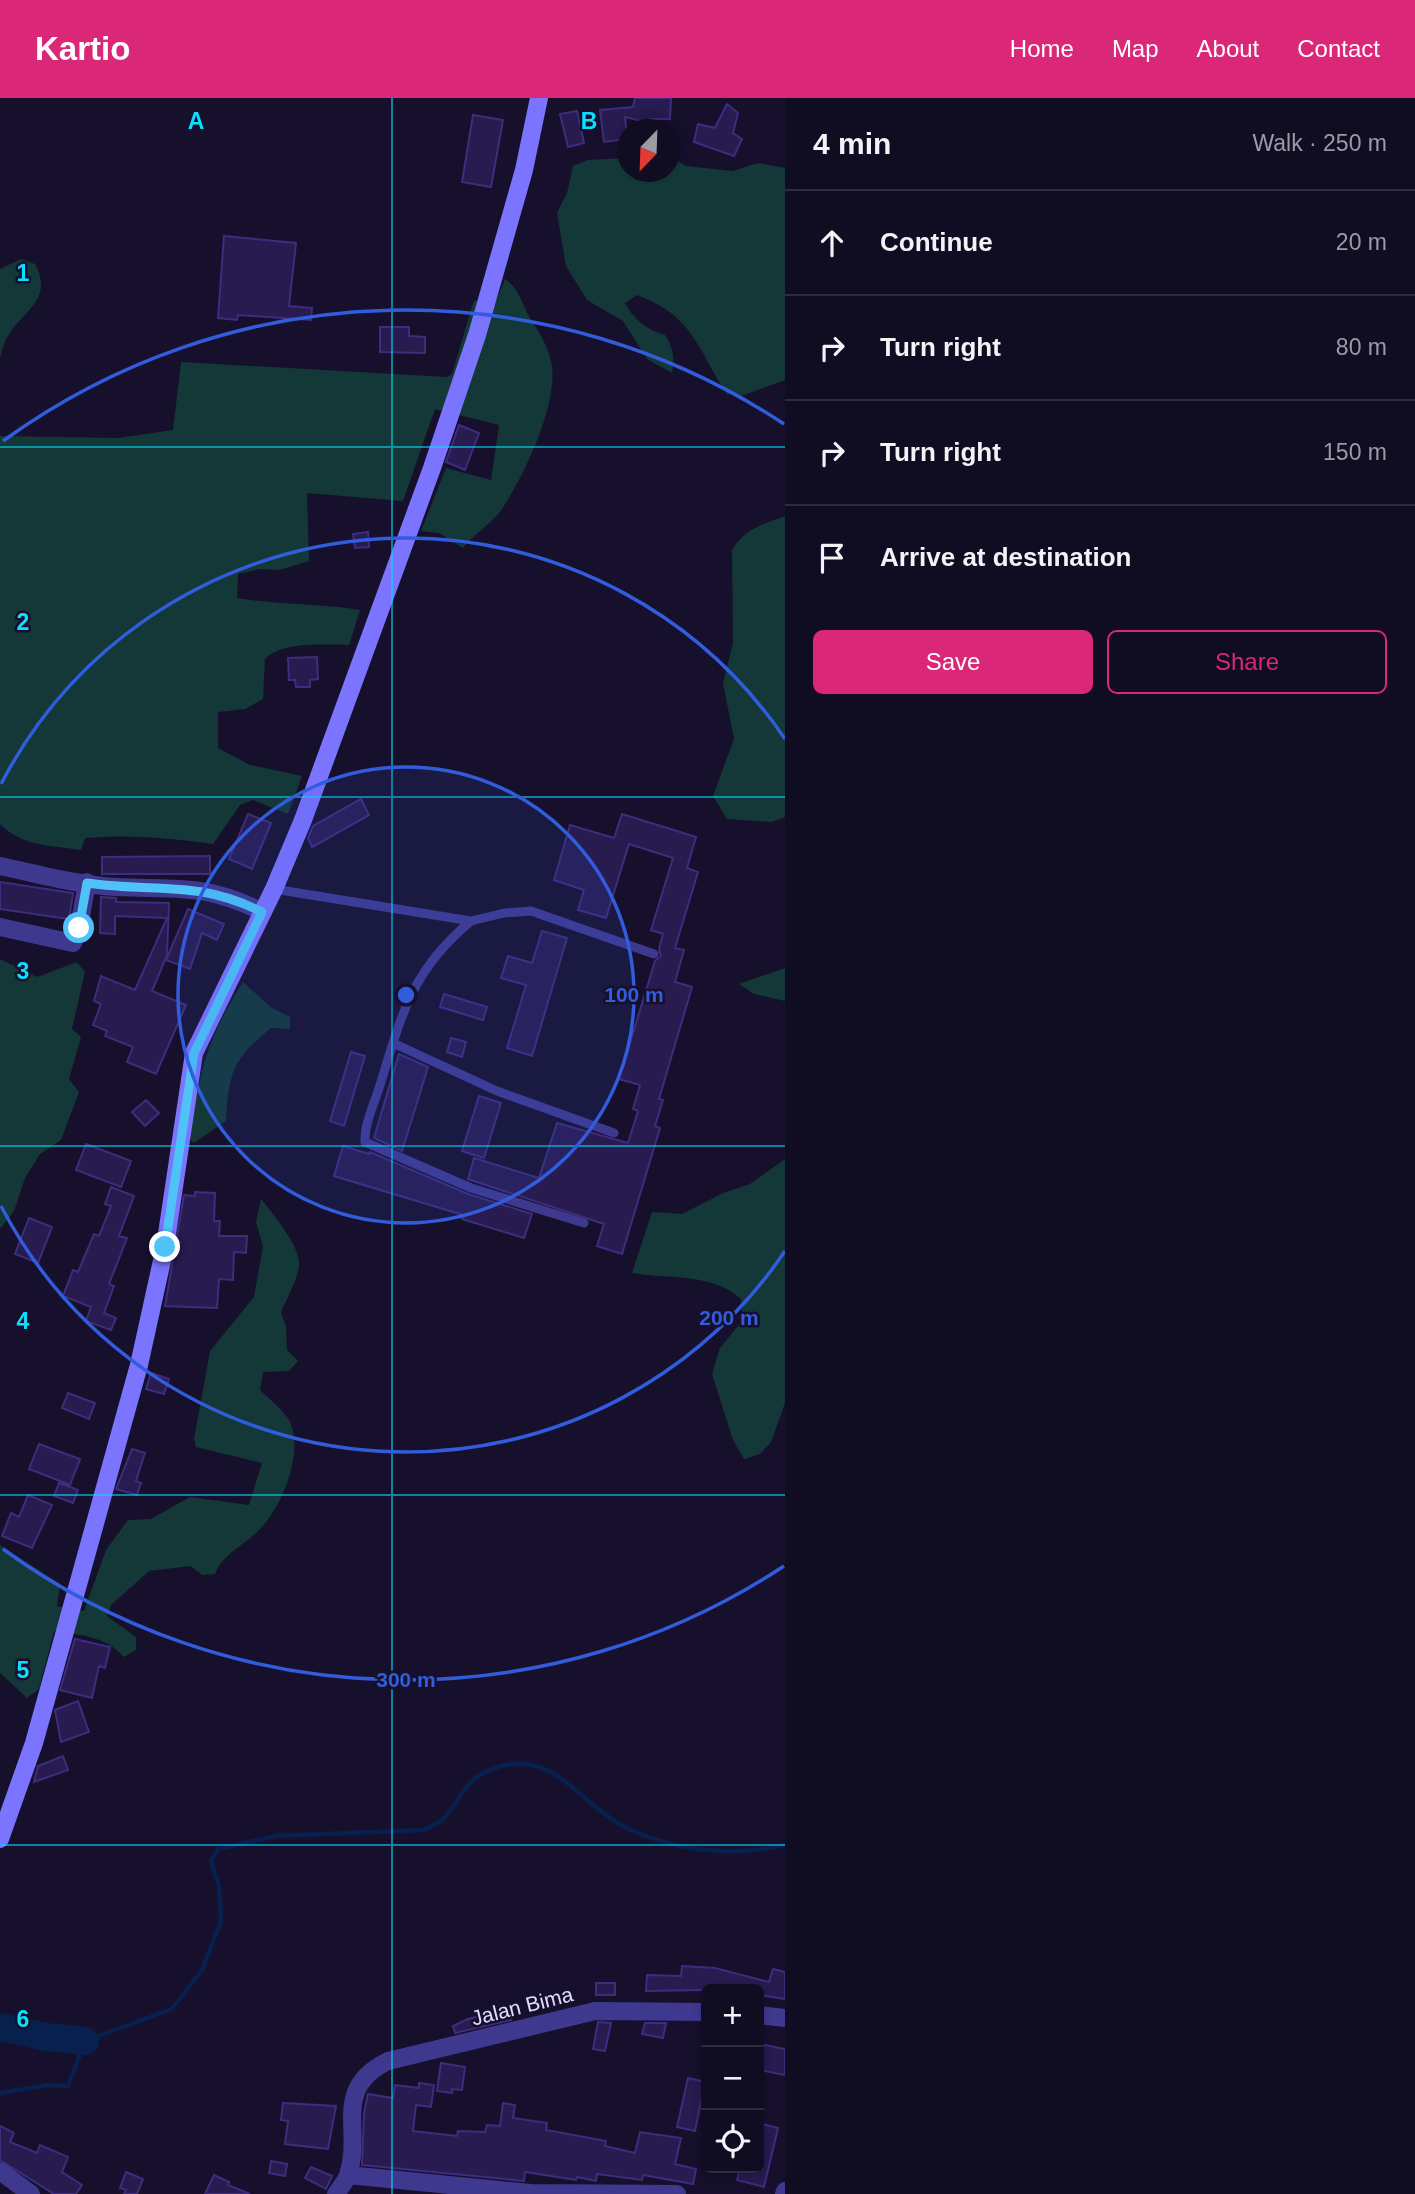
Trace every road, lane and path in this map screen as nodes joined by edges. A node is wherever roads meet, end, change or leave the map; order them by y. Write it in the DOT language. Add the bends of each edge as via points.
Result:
graph roads {
  1 [pos="539,98"];
  2 [pos="0,866"];
  3 [pos="87,883"];
  4 [pos="274,889"];
  5 [pos="262,912"];
  6 [pos="471,921"];
  7 [pos="0,927"];
  8 [pos="654,954"];
  9 [pos="393,1043"];
  10 [pos="614,1133"];
  11 [pos="584,1223"];
  12 [pos="0,1839"];
  13 [pos="701,2012"];
  14 [pos="764,2016"];
  15 [pos="785,2018"];
  16 [pos="0,2171"];
  17 [pos="348,2175"];
  18 [pos="32,2194"];
  19 [pos="336,2194"];
  20 [pos="677,2194"];
  1 -- 4 [label="main road" via="524,170 477,335 330,751"];
  2 -- 3 [label="street"];
  3 -- 5 [label="street" via="202,890"];
  3 -- 7 [label="street" via="73,943"];
  4 -- 5 [label="main road"];
  4 -- 6 [label="lane"];
  5 -- 12 [label="main road" via="194,1053 165,1247 139,1365 34,1744"];
  6 -- 8 [label="lane" via="531,911"];
  6 -- 9 [label="lane" via="445,943 414,984"];
  9 -- 10 [label="lane" via="497,1091"];
  9 -- 11 [label="lane" via="366,1144 471,1188"];
  13 -- 17 [label="street, Jalan Bima" via="595,2011 388,2061 371,2070 354,2096"];
  14 -- 15 [label="street"];
  16 -- 18 [label="street"];
  17 -- 19 [label="street"];
  17 -- 20 [label="street" via="531,2193"];
}
